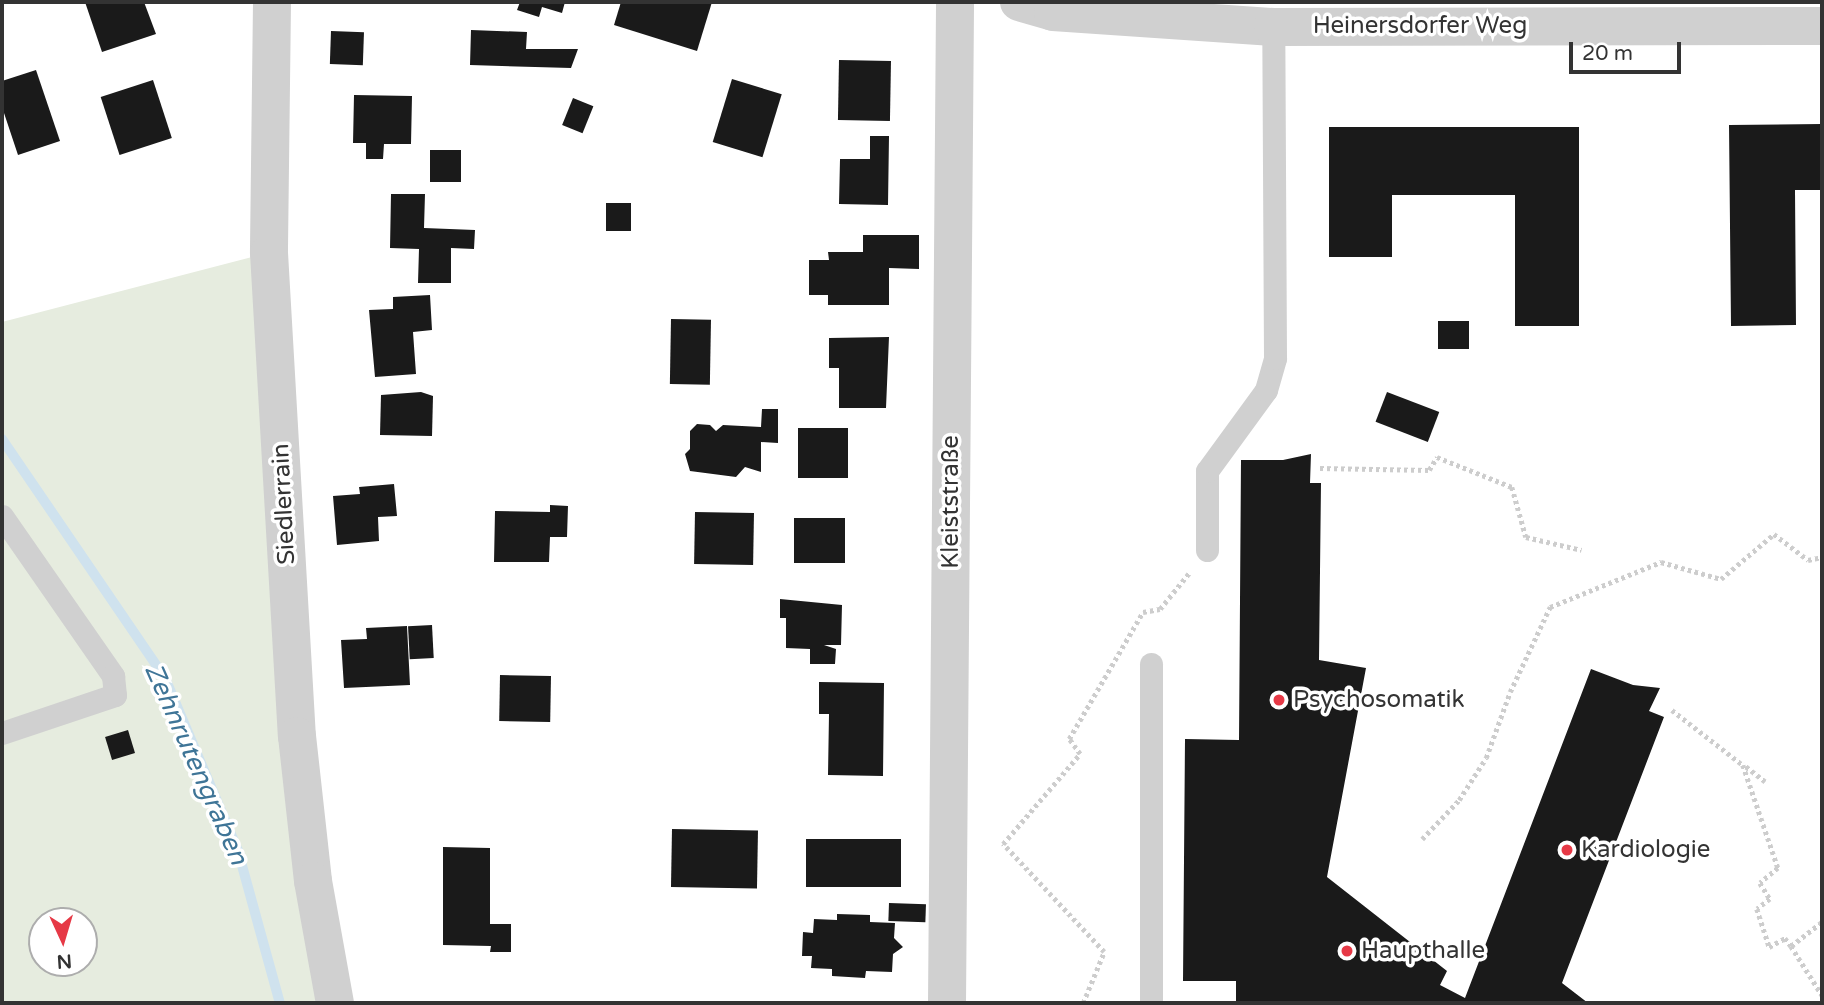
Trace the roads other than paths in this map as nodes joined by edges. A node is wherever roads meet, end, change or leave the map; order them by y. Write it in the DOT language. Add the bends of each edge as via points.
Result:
graph roads {
  1 [pos="272,2"];
  2 [pos="955,2"];
  3 [pos="1019,2"];
  4 [pos="1447,14"];
  5 [pos="1822,26"];
  6 [pos="1273,27"];
  7 [pos="2,516"];
  8 [pos="1208,550"];
  9 [pos="1151,664"];
  10 [pos="2,733"];
  11 [pos="335,1003"];
  12 [pos="947,1003"];
  13 [pos="1151,1003"];
  1 -- 11 [label="street, Siedlerrain" via="269,253 296,708 313,881"];
  2 -- 12 [label="street, Kleiststraße"];
  3 -- 6 [label="street, Heinersdorfer Weg" via="1053,12"];
  4 -- 5 [label="street, Heinersdorfer Weg"];
  4 -- 6 [label="street, Heinersdorfer Weg"];
  6 -- 8 [label="lane" via="1275,358 1266,390 1207,471"];
  7 -- 10 [label="lane" via="113,676 115,695"];
  9 -- 13 [label="lane"];
}
